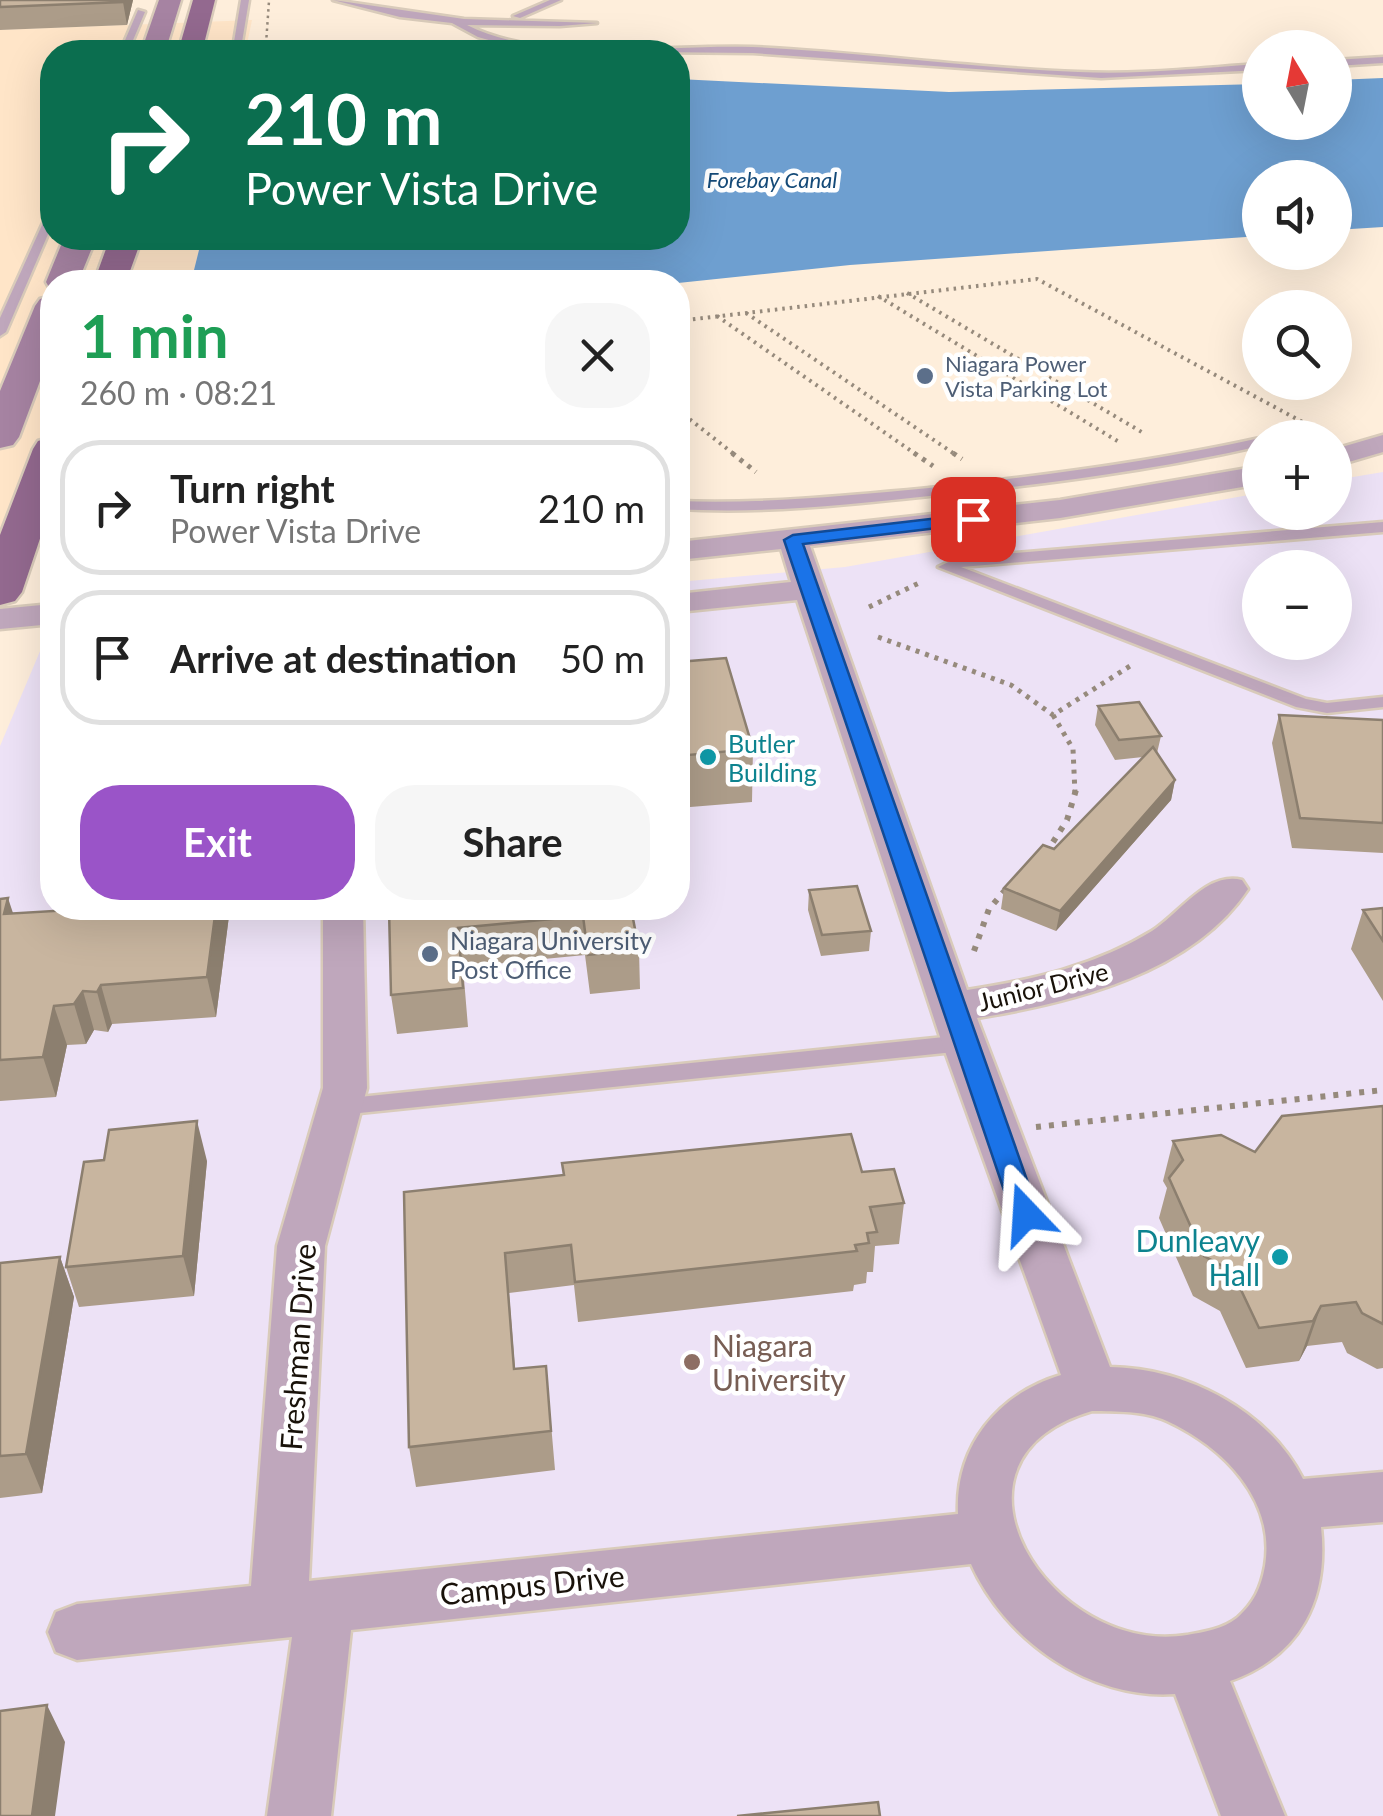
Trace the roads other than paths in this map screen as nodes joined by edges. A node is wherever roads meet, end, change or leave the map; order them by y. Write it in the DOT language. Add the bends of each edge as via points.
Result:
graph roads {
  1 [pos="170,0"];
  2 [pos="204,0"];
  3 [pos="246,0"];
  4 [pos="336,0"];
  5 [pos="550,2"];
  6 [pos="142,12"];
  7 [pos="455,22"];
  8 [pos="592,22"];
  9 [pos="129,40"];
  10 [pos="158,40"];
  11 [pos="193,40"];
  12 [pos="238,40"];
  13 [pos="495,40"];
  14 [pos="690,49"];
  15 [pos="1383,60"];
  16 [pos="1352,62"];
  17 [pos="1242,68"];
  18 [pos="40,241"];
  19 [pos="0,332"];
  20 [pos="40,336"];
  21 [pos="0,437"];
  22 [pos="1383,443"];
  23 [pos="1242,446"];
  24 [pos="1352,453"];
  25 [pos="1242,478"];
  26 [pos="40,482"];
  27 [pos="986,487"];
  28 [pos="690,505"];
  29 [pos="1009,515"];
  30 [pos="1383,526"];
  31 [pos="793,540"];
  32 [pos="690,550"];
  33 [pos="812,589"];
  34 [pos="0,592"];
  35 [pos="690,602"];
  36 [pos="40,615"];
  37 [pos="0,619"];
  38 [pos="1383,702"];
  39 [pos="1228,889"];
  40 [pos="344,920"];
  41 [pos="958,1025"];
  42 [pos="340,1107"];
  43 [pos="1092,1389"];
  44 [pos="1383,1498"];
  45 [pos="1289,1505"];
  46 [pos="986,1538"];
  47 [pos="302,1609"];
  48 [pos="77,1632"];
  49 [pos="1194,1666"];
  50 [pos="299,1816"];
  51 [pos="1253,1816"];
  1 -- 10 [label="main road"];
  2 -- 11 [label="main road"];
  3 -- 12 [label="lane"];
  4 -- 7 [label="lane"];
  5 -- 7 [label="lane" via="505,18"];
  6 -- 9 [label="lane"];
  7 -- 8 [label="lane"];
  7 -- 13 [label="lane" via="472,36"];
  14 -- 17 [label="lane" via="1084,76"];
  15 -- 16 [label="lane"];
  18 -- 19 [label="lane"];
  20 -- 21 [label="main road"];
  22 -- 24 [label="street"];
  23 -- 27 [label="lane"];
  25 -- 29 [label="street"];
  26 -- 34 [label="main road"];
  27 -- 28 [label="lane" via="796,506"];
  27 -- 29 [label="lane"];
  29 -- 31 [label="street"];
  30 -- 38 [label="lane" via="946,567 1302,702 1327,708"];
  31 -- 32 [label="street"];
  31 -- 33 [label="street"];
  33 -- 35 [label="street"];
  33 -- 41 [label="street"];
  36 -- 37 [label="street"];
  39 -- 41 [label="street, Junior Drive" via="1169,942 1128,964"];
  40 -- 42 [label="street, Freshman Drive"];
  41 -- 42 [label="lane"];
  41 -- 43 [label="street"];
  42 -- 47 [label="street, Freshman Drive" via="301,1246"];
  43 -- 45 [label="street" via="1150,1392 1208,1415 1256,1453"];
  43 -- 46 [label="street" via="1040,1405 1002,1438 983,1484"];
  44 -- 45 [label="street"];
  45 -- 49 [label="street" via="1298,1558 1284,1607 1248,1645"];
  46 -- 47 [label="street, Campus Drive"];
  46 -- 49 [label="street" via="1015,1592 1064,1636 1128,1662"];
  47 -- 48 [label="street, Campus Drive"];
  47 -- 50 [label="street, Freshman Drive"];
  49 -- 51 [label="street"];
}
